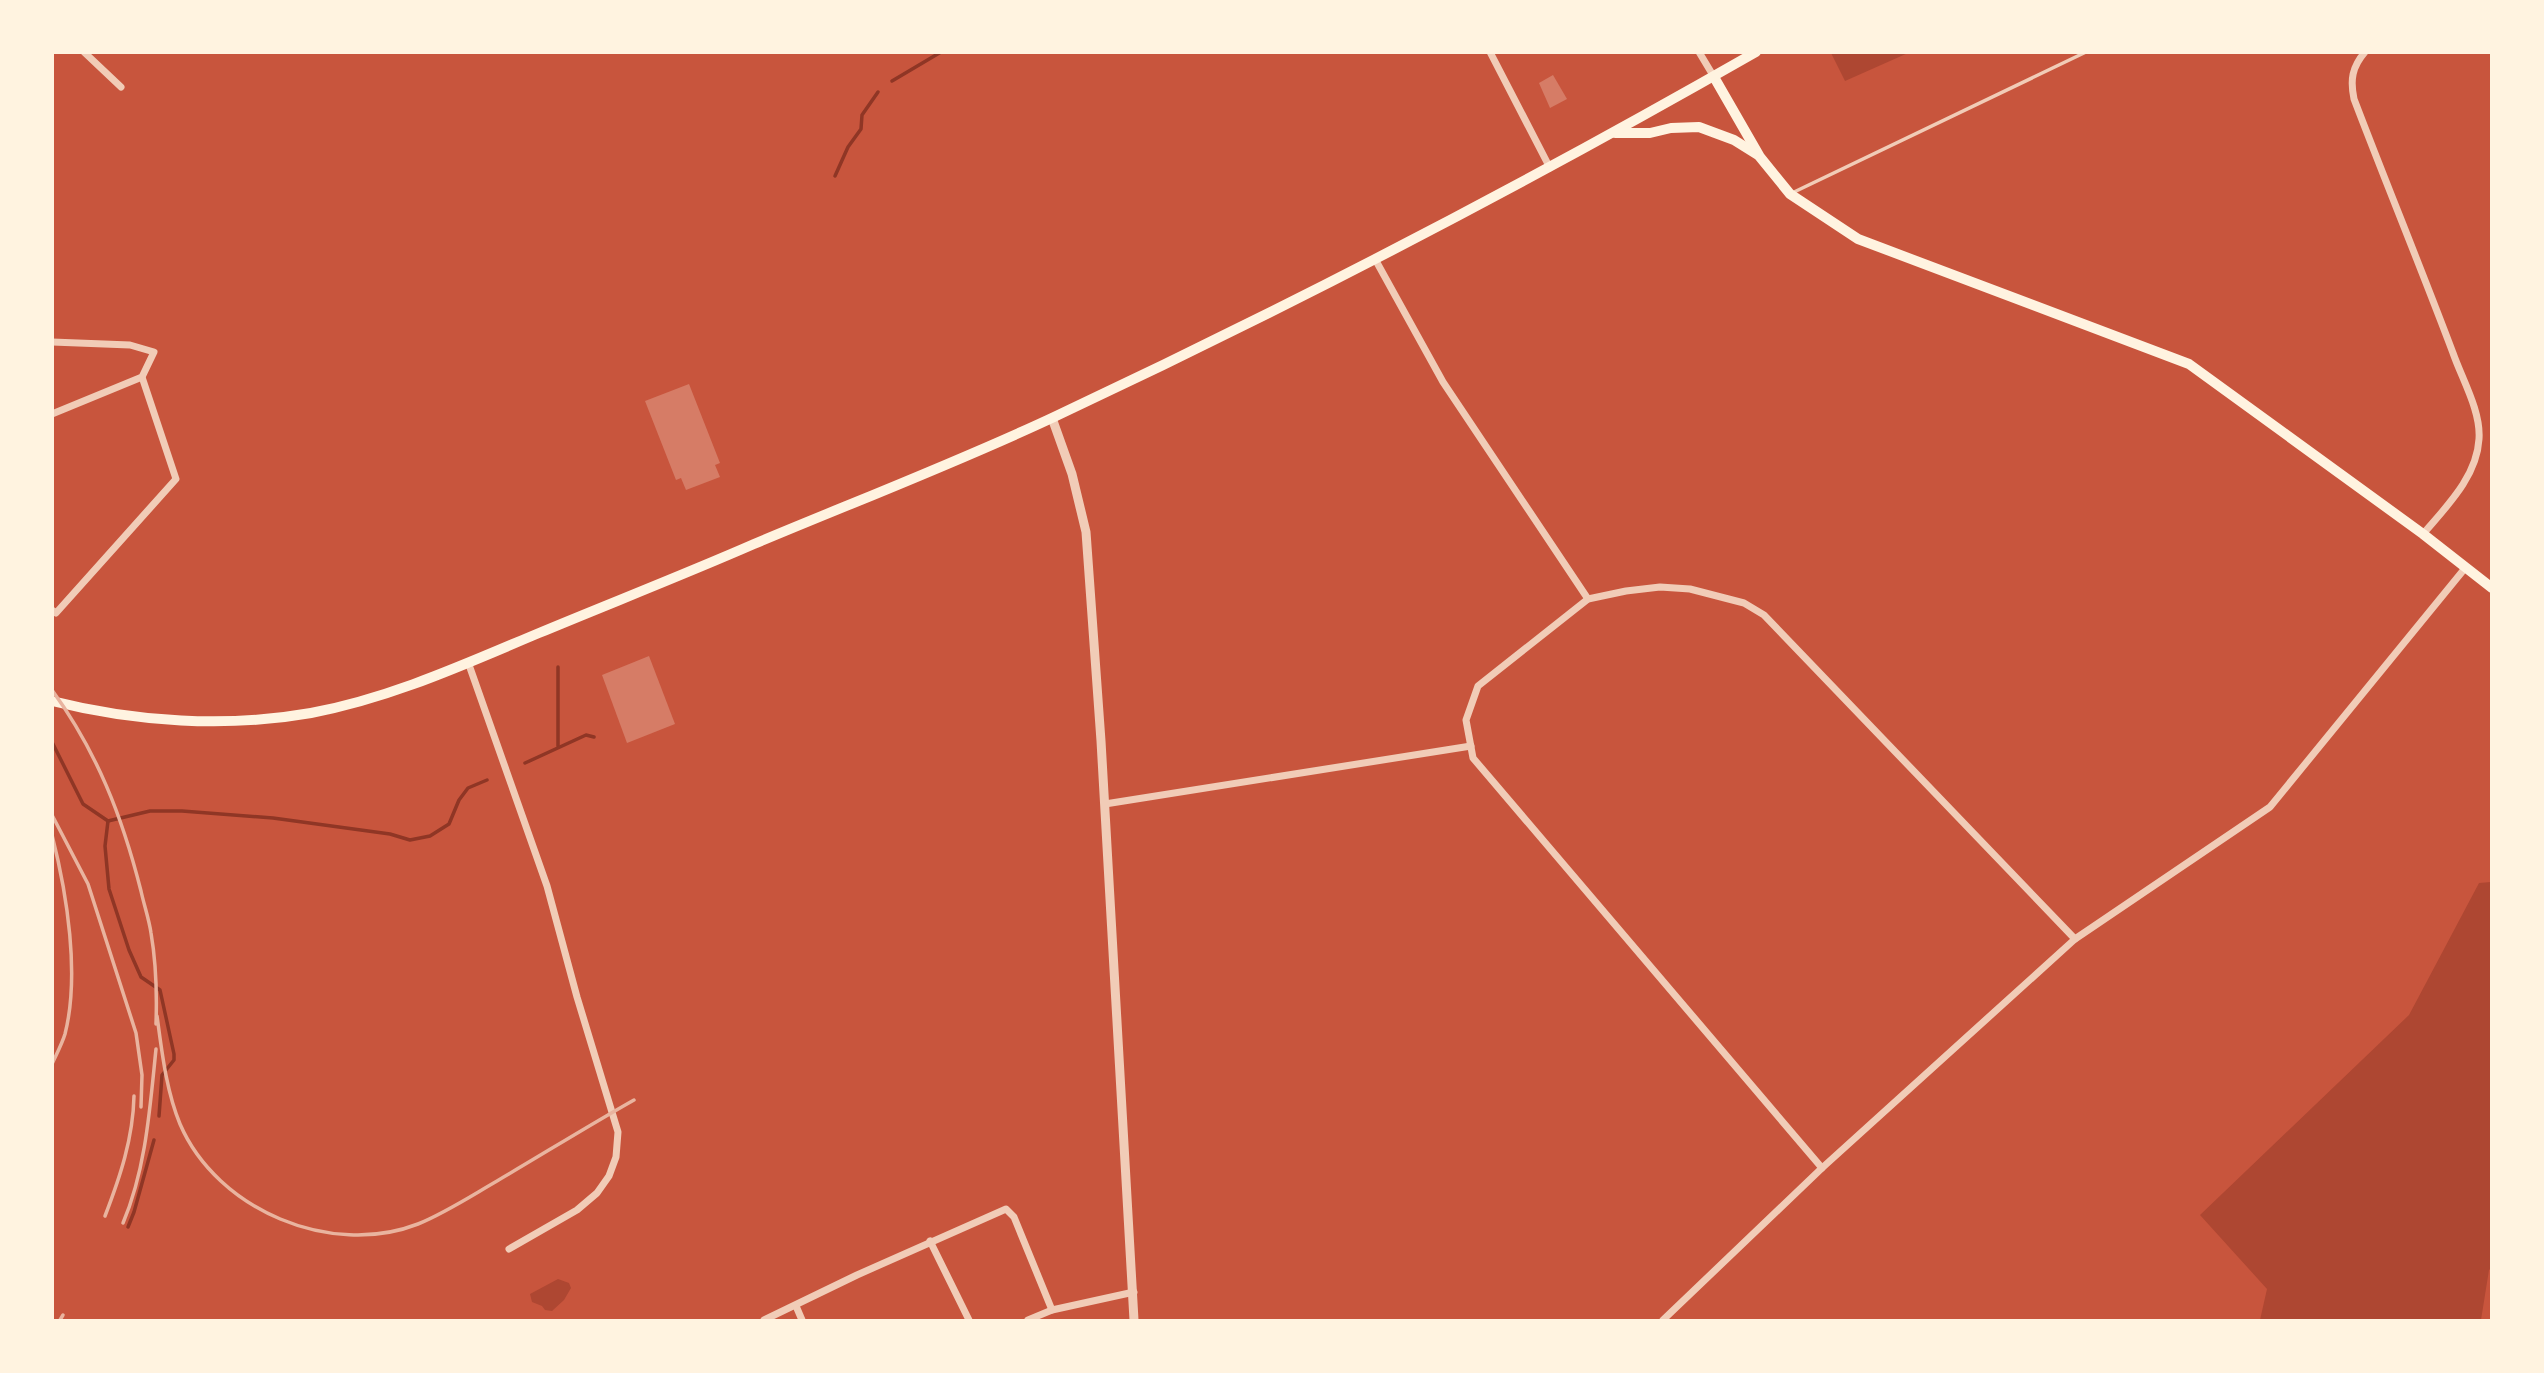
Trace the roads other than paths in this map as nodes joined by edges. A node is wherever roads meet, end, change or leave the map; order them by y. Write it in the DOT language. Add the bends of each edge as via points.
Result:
graph roads {
  1 [pos="84,52"];
  2 [pos="1490,52"];
  3 [pos="1699,52"];
  4 [pos="1756,52"];
  5 [pos="2087,52"];
  6 [pos="2365,52"];
  7 [pos="1714,77"];
  8 [pos="121,87"];
  9 [pos="1615,133"];
  10 [pos="1760,157"];
  11 [pos="1550,168"];
  12 [pos="1790,194"];
  13 [pos="1375,259"];
  14 [pos="52,342"];
  15 [pos="142,376"];
  16 [pos="52,414"];
  17 [pos="1052,418"];
  18 [pos="2423,534"];
  19 [pos="2466,567"];
  20 [pos="2491,589"];
  21 [pos="1588,599"];
  22 [pos="54,612"];
  23 [pos="468,662"];
  24 [pos="52,701"];
  25 [pos="1471,747"];
  26 [pos="1105,804"];
  27 [pos="2076,939"];
  28 [pos="1822,1168"];
  29 [pos="930,1241"];
  30 [pos="509,1249"];
  31 [pos="1134,1292"];
  32 [pos="796,1306"];
  33 [pos="1052,1310"];
  34 [pos="764,1321"];
  35 [pos="802,1321"];
  36 [pos="969,1321"];
  37 [pos="1028,1321"];
  38 [pos="1134,1321"];
  39 [pos="1663,1321"];
  1 -- 8 [label="street"];
  2 -- 11 [label="street"];
  3 -- 7 [label="street"];
  4 -- 7 [label="main road"];
  5 -- 12 [label="lane"];
  6 -- 18 [label="street" via="2352,74 2354,99 2477,417 2480,437 2473,468"];
  7 -- 9 [label="main road"];
  7 -- 10 [label="main road"];
  9 -- 10 [label="main road" via="1699,127 1734,140"];
  9 -- 11 [label="main road"];
  10 -- 12 [label="main road"];
  11 -- 13 [label="main road"];
  12 -- 18 [label="main road" via="1858,239 2189,364"];
  13 -- 17 [label="main road"];
  13 -- 21 [label="street" via="1443,382"];
  14 -- 15 [label="street" via="130,345 154,352"];
  15 -- 16 [label="street"];
  15 -- 22 [label="street" via="176,479"];
  17 -- 23 [label="main road"];
  17 -- 26 [label="street" via="1086,531"];
  18 -- 19 [label="main road"];
  19 -- 20 [label="main road"];
  19 -- 27 [label="street" via="2270,807"];
  21 -- 25 [label="street" via="1478,686 1466,720"];
  21 -- 27 [label="street" via="1660,587 1690,589 1744,603 1764,615"];
  23 -- 24 [label="main road" via="410,686 337,707 279,717 122,716"];
  23 -- 30 [label="street" via="547,886 618,1132 616,1157 597,1193 577,1210"];
  25 -- 26 [label="street"];
  25 -- 28 [label="street" via="1473,758"];
  26 -- 31 [label="street"];
  27 -- 28 [label="street"];
  28 -- 39 [label="street"];
  29 -- 32 [label="street"];
  29 -- 33 [label="street" via="1006,1209 1014,1217"];
  29 -- 36 [label="street"];
  31 -- 33 [label="street"];
  31 -- 38 [label="street"];
  32 -- 34 [label="street"];
  32 -- 35 [label="street"];
  33 -- 37 [label="street"];
}
